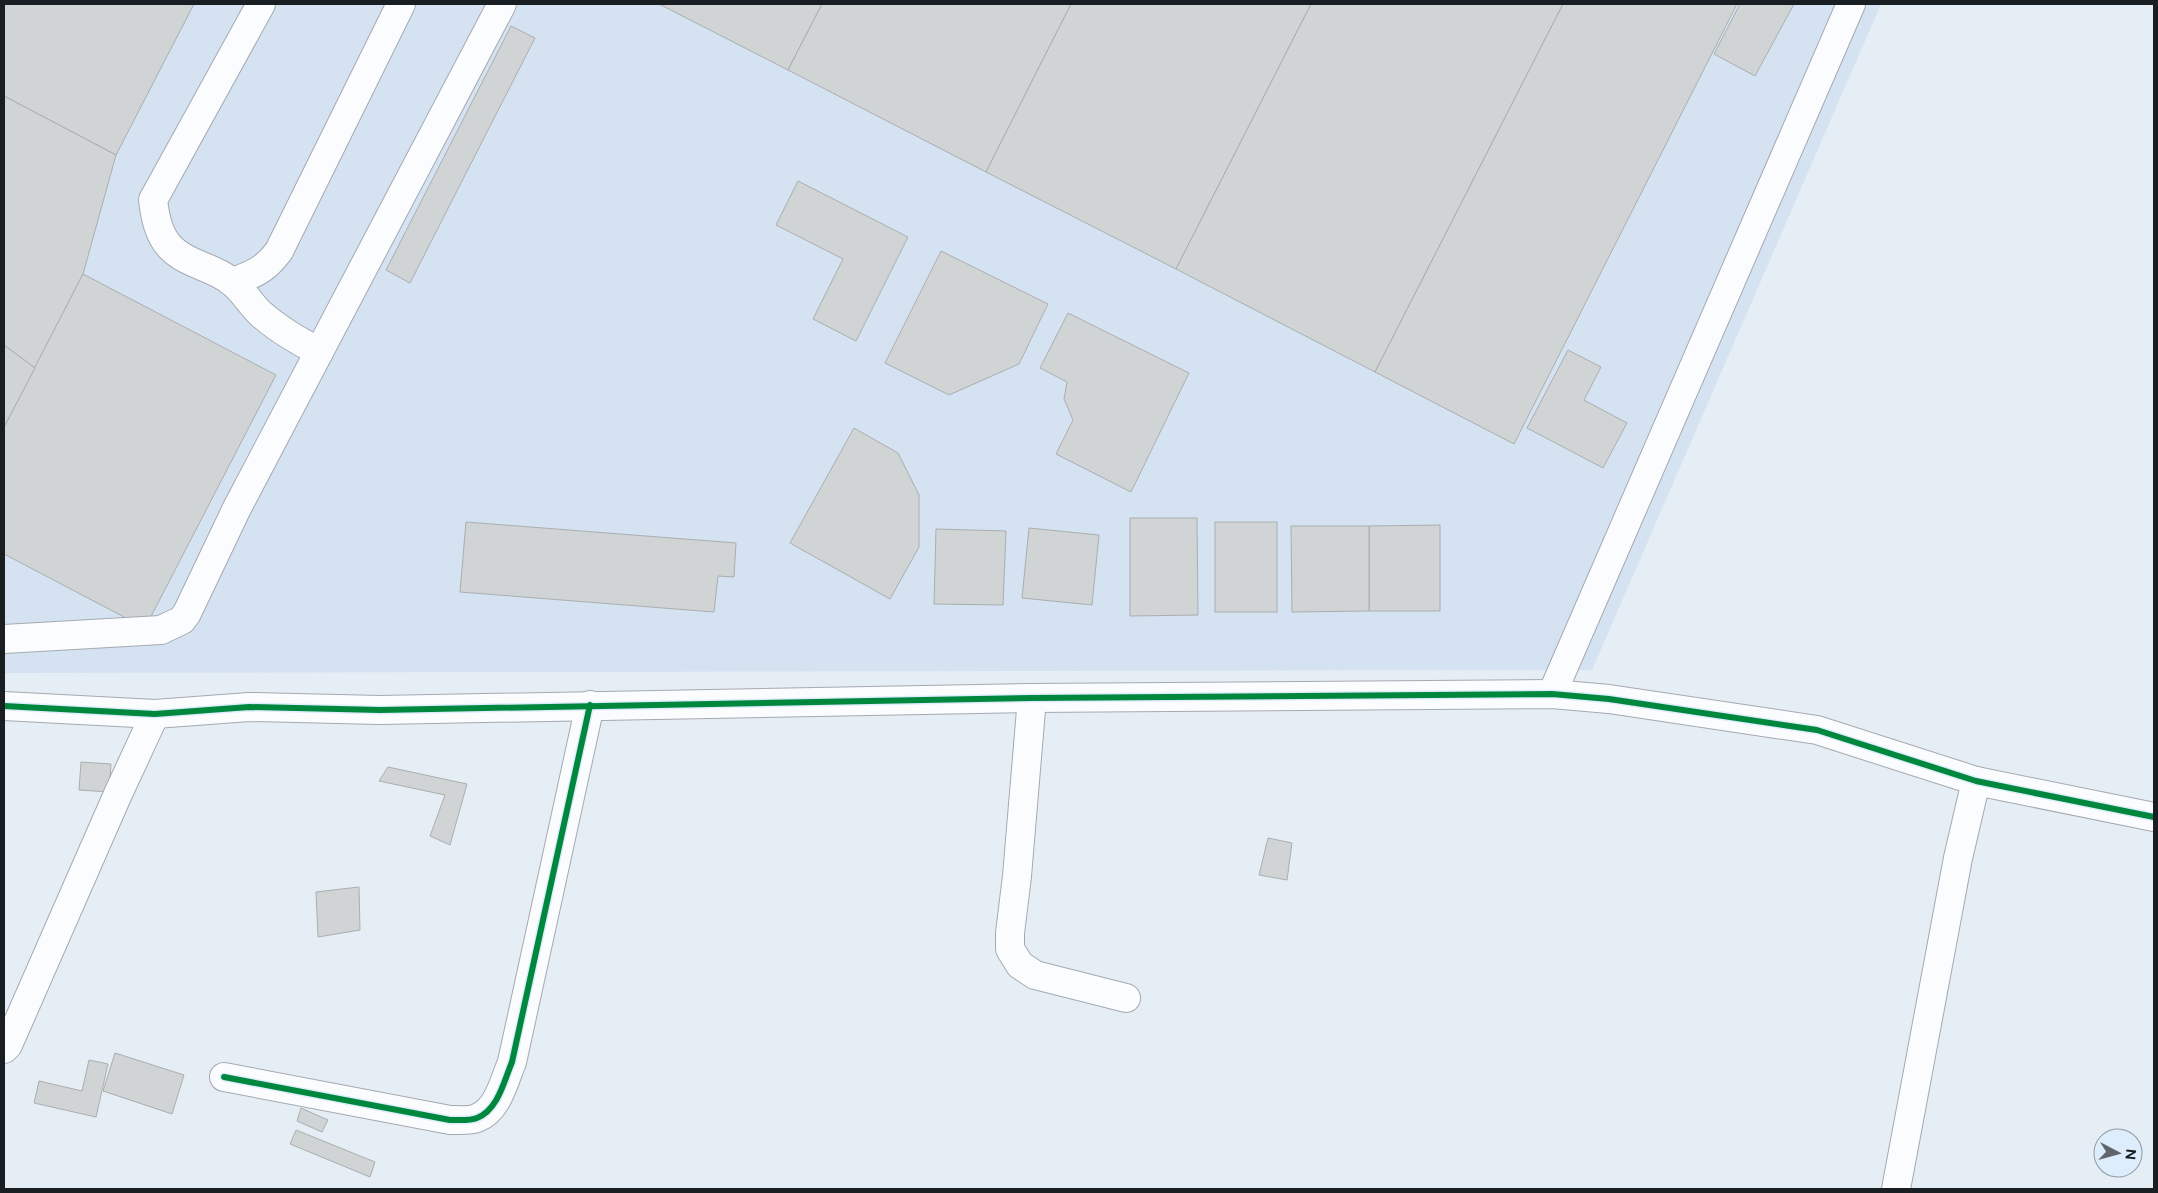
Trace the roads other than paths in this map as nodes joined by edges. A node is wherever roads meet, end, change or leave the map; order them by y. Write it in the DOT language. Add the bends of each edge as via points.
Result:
graph roads {
  1 [pos="261,4"];
  2 [pos="401,4"];
  3 [pos="500,4"];
  4 [pos="1851,4"];
  5 [pos="233,282"];
  6 [pos="319,352"];
  7 [pos="4,639"];
  8 [pos="1552,694"];
  9 [pos="1032,698"];
  10 [pos="590,705"];
  11 [pos="4,706"];
  12 [pos="155,714"];
  13 [pos="1976,781"];
  14 [pos="2154,817"];
  15 [pos="1126,998"];
  16 [pos="4,1049"];
  17 [pos="224,1077"];
  18 [pos="1896,1189"];
  1 -- 5 [label="street" via="153,200 158,227 170,247 197,265"];
  2 -- 5 [label="street" via="279,251 268,266"];
  3 -- 6 [label="street"];
  4 -- 8 [label="street"];
  5 -- 6 [label="street" via="261,314 288,335"];
  6 -- 7 [label="street" via="182,620 161,630"];
  8 -- 9 [label="street"];
  8 -- 13 [label="street" via="1609,699 1817,730"];
  9 -- 10 [label="street"];
  9 -- 15 [label="street" via="1010,949 1020,965 1035,975"];
  10 -- 12 [label="street" via="380,710 249,707"];
  10 -- 17 [label="street" via="512,1062 499,1095 489,1109 477,1118 450,1120"];
  11 -- 12 [label="street"];
  12 -- 16 [label="street"];
  13 -- 14 [label="street"];
  13 -- 18 [label="street" via="1958,858"];
}
